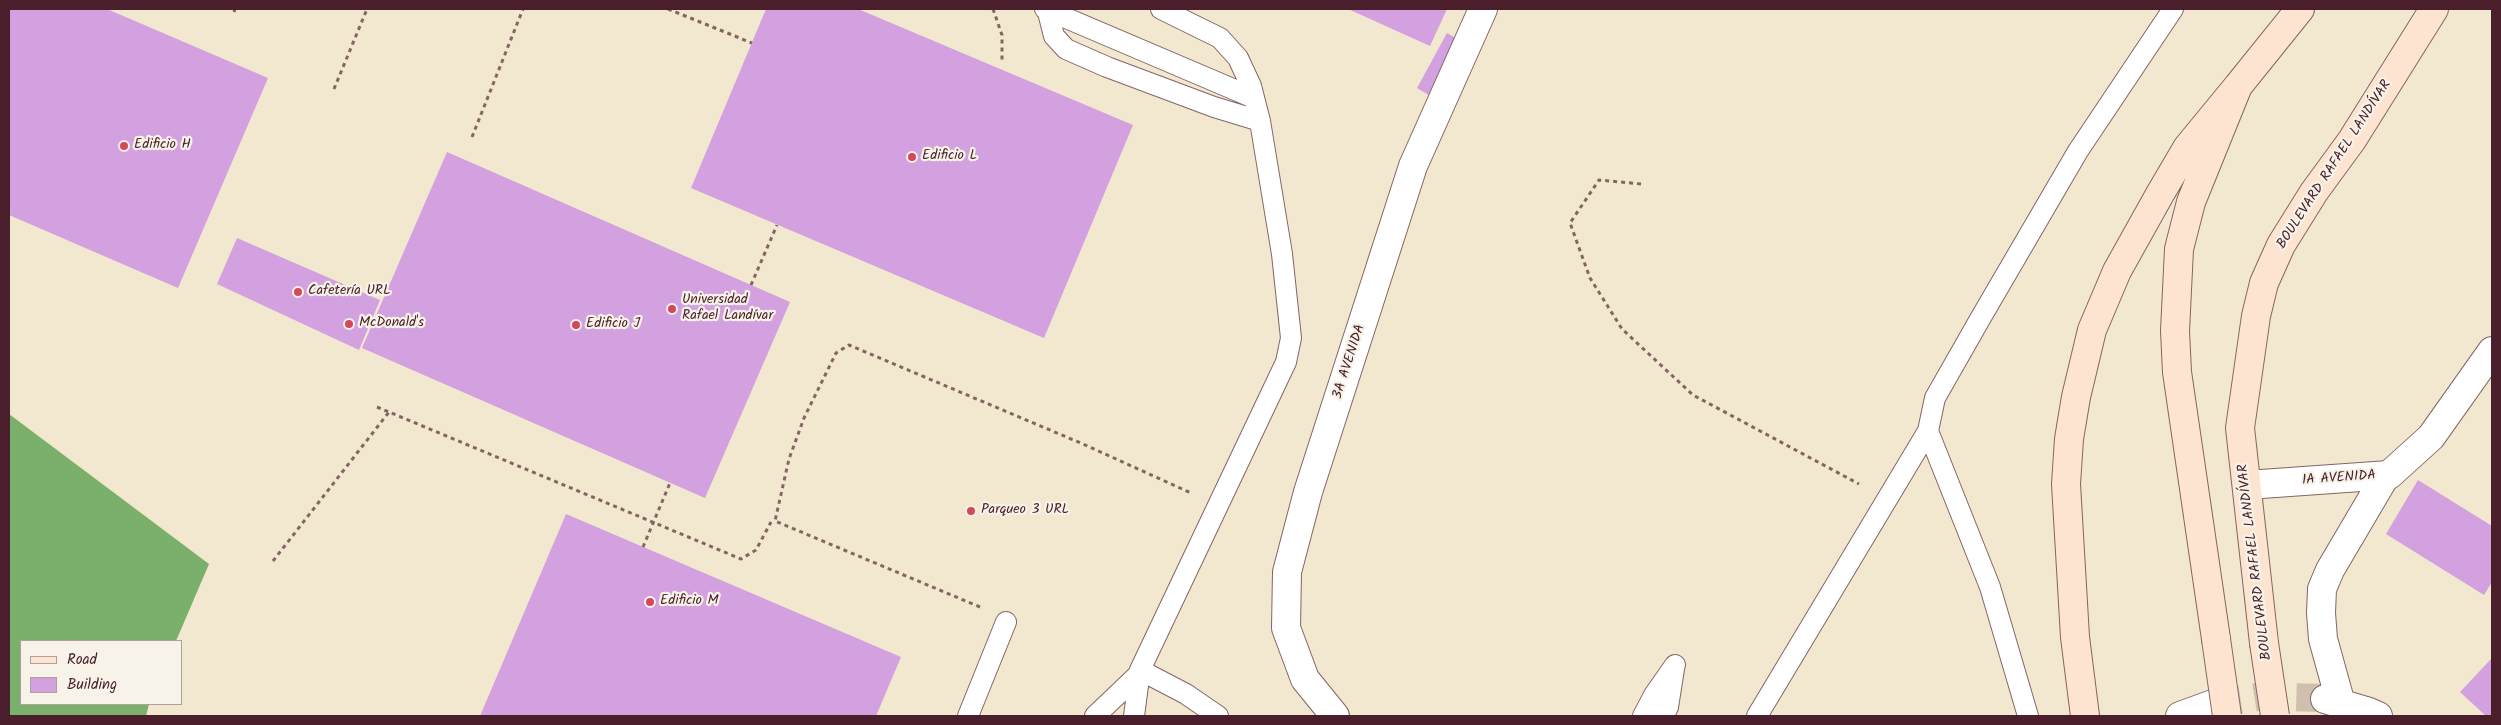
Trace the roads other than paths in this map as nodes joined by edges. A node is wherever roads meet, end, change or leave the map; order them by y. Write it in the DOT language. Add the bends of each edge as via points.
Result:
graph roads {
  1 [pos="1161,9"];
  2 [pos="1483,9"];
  3 [pos="2173,9"];
  4 [pos="2300,9"];
  5 [pos="2434,9"];
  6 [pos="1047,10"];
  7 [pos="2238,86"];
  8 [pos="1254,98"];
  9 [pos="1260,121"];
  10 [pos="2492,351"];
  11 [pos="1928,431"];
  12 [pos="2386,476"];
  13 [pos="2247,485"];
  14 [pos="1006,622"];
  15 [pos="1140,672"];
  16 [pos="2220,710"];
  17 [pos="968,716"];
  18 [pos="1095,716"];
  19 [pos="1134,716"];
  20 [pos="1218,716"];
  21 [pos="1335,716"];
  22 [pos="1643,716"];
  23 [pos="1664,716"];
  24 [pos="1757,716"];
  25 [pos="2028,716"];
  26 [pos="2085,716"];
  27 [pos="2180,716"];
  28 [pos="2275,716"];
  29 [pos="2378,716"];
  1 -- 8 [label="lane" via="1220,38 1238,58"];
  2 -- 21 [label="street, 3A AVENIDA" via="1413,166 1308,492 1288,572 1286,628 1305,679"];
  3 -- 11 [label="lane" via="2078,151 1980,319 1935,398"];
  4 -- 7 [label="main road"];
  5 -- 13 [label="main road, BOULEVARD RAFAEL LANDÍVAR" via="2352,140 2314,192 2281,245 2264,282 2240,428"];
  6 -- 8 [label="lane"];
  6 -- 9 [label="lane" via="1054,36 1066,49 1107,68"];
  7 -- 16 [label="main road, bridge" via="2194,193 2179,249 2175,330 2178,382 2216,639"];
  7 -- 26 [label="main road" via="2187,148 2160,194 2117,271 2090,339 2076,397 2066,484 2075,637"];
  8 -- 9 [label="lane"];
  9 -- 15 [label="lane" via="1290,313 1288,354"];
  10 -- 12 [label="street, 1A AVENIDA" via="2431,437"];
  11 -- 24 [label="lane"];
  11 -- 25 [label="lane" via="1990,587"];
  12 -- 13 [label="street, 1A AVENIDA"];
  12 -- 29 [label="street" via="2330,570 2322,589 2320,613 2331,701"];
  13 -- 28 [label="main road, BOULEVARD RAFAEL LANDÍVAR, bridge"];
  14 -- 17 [label="lane"];
  15 -- 18 [label="lane"];
  15 -- 19 [label="lane"];
  15 -- 20 [label="lane" via="1186,694"];
  16 -- 27 [label="street"];
  22 -- 23 [label="lane" via="1675,665"];
}
